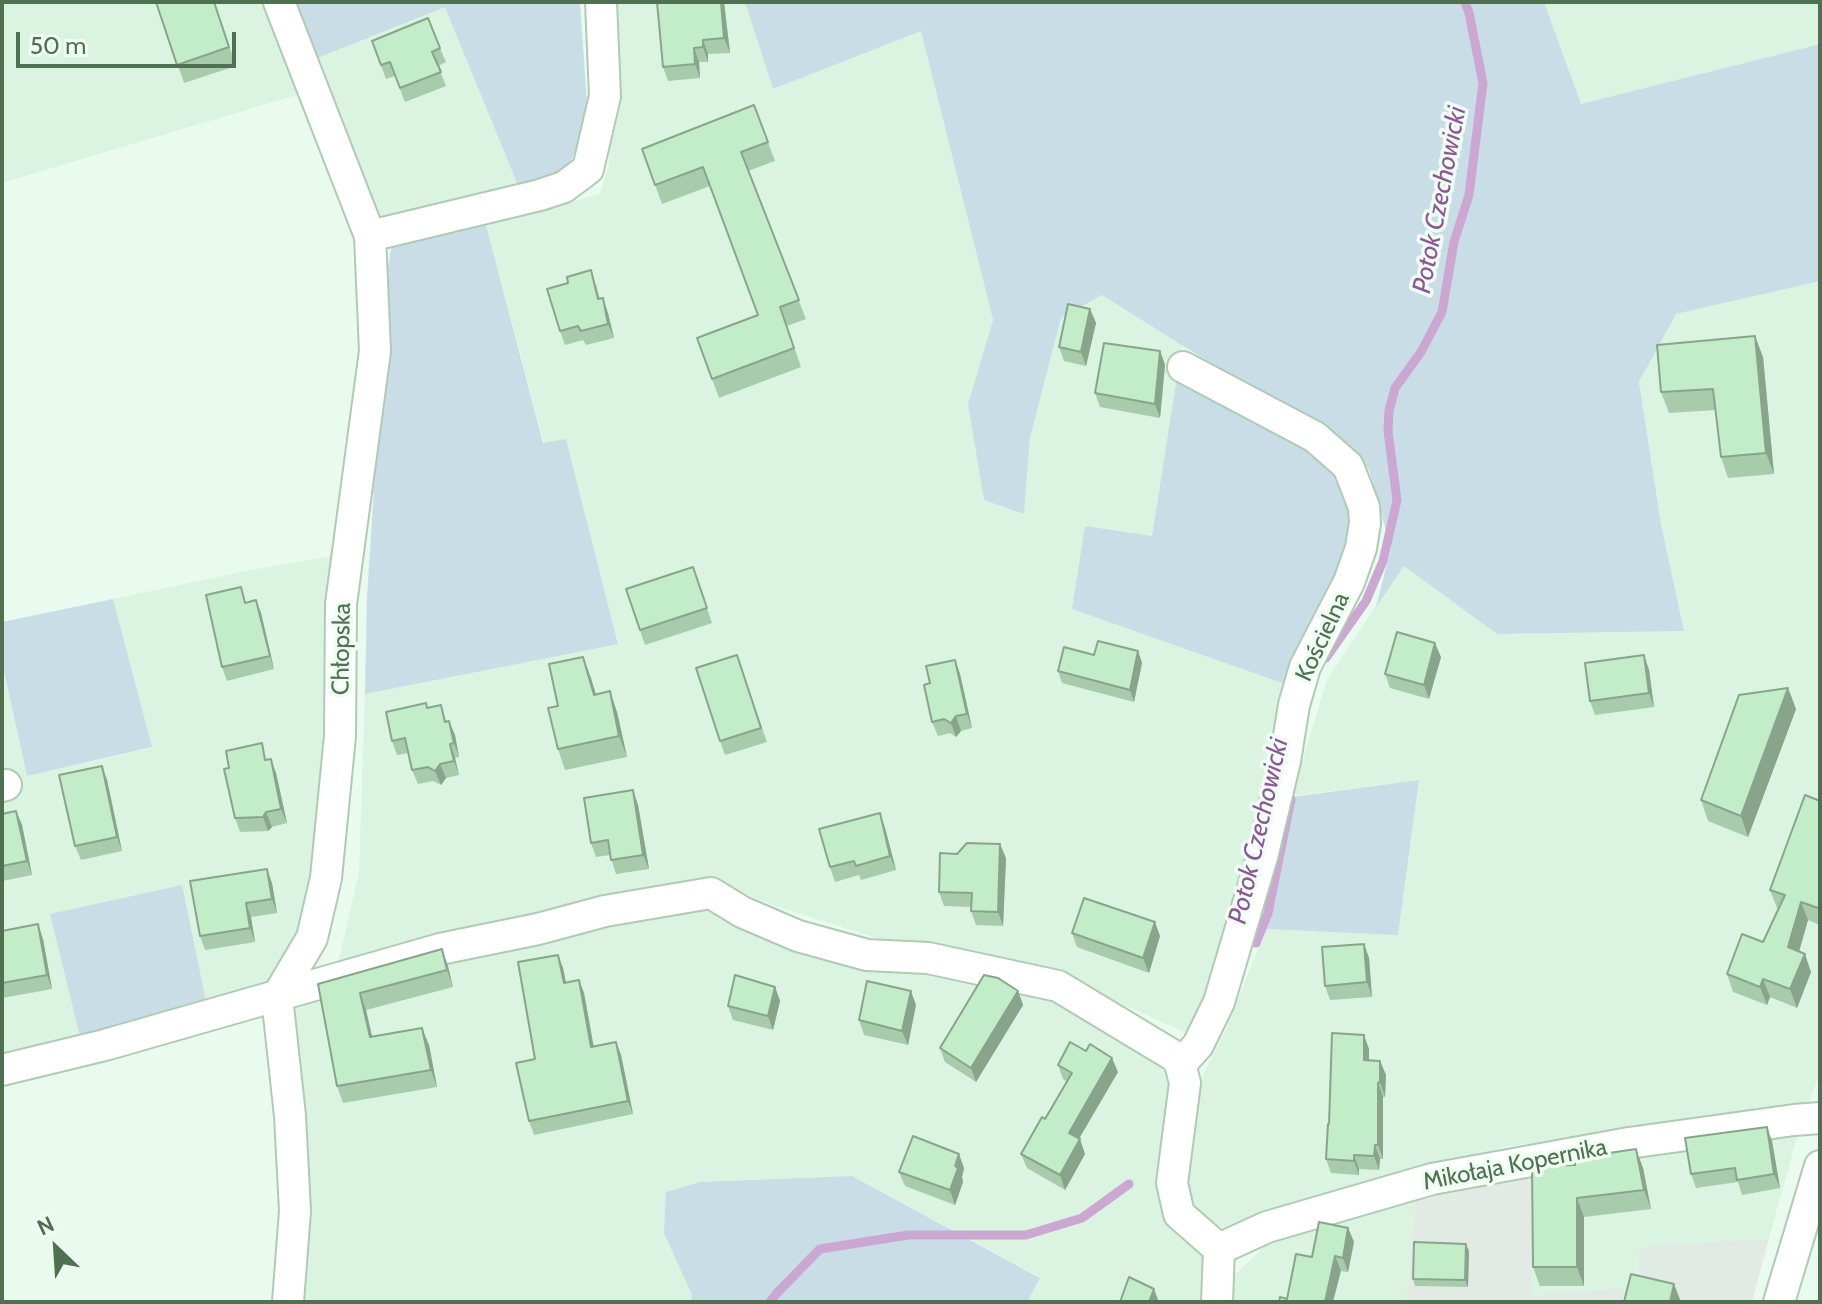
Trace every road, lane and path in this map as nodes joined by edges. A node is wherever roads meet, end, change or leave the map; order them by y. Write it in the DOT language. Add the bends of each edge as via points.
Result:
graph roads {
  1 [pos="279,2"];
  2 [pos="601,2"];
  3 [pos="370,236"];
  4 [pos="1183,367"];
  5 [pos="277,997"];
  6 [pos="1180,1065"];
  7 [pos="2,1070"];
  8 [pos="1820,1118"];
  9 [pos="1820,1166"];
  10 [pos="1219,1249"];
  11 [pos="288,1302"];
  12 [pos="1217,1302"];
  13 [pos="1779,1302"];
  1 -- 3 [label="street, Chłopska"];
  2 -- 3 [label="street" via="605,96 588,169 564,187 540,195"];
  3 -- 5 [label="street, Chłopska" via="375,351 341,604 340,736 326,878 312,938"];
  4 -- 6 [label="street, Kościelna" via="1315,437 1348,466 1365,523 1349,582 1305,667 1262,857 1219,1002 1198,1045"];
  5 -- 6 [label="street" via="440,949 711,893 798,936 867,955 928,958 1058,986 1179,1059"];
  5 -- 7 [label="street"];
  5 -- 11 [label="street" via="295,1211"];
  6 -- 10 [label="street" via="1185,1083 1172,1183 1179,1214"];
  8 -- 10 [label="street, Mikołaja Kopernika" via="1629,1143 1432,1179 1267,1227"];
  9 -- 13 [label="street"];
  10 -- 12 [label="street"];
}
